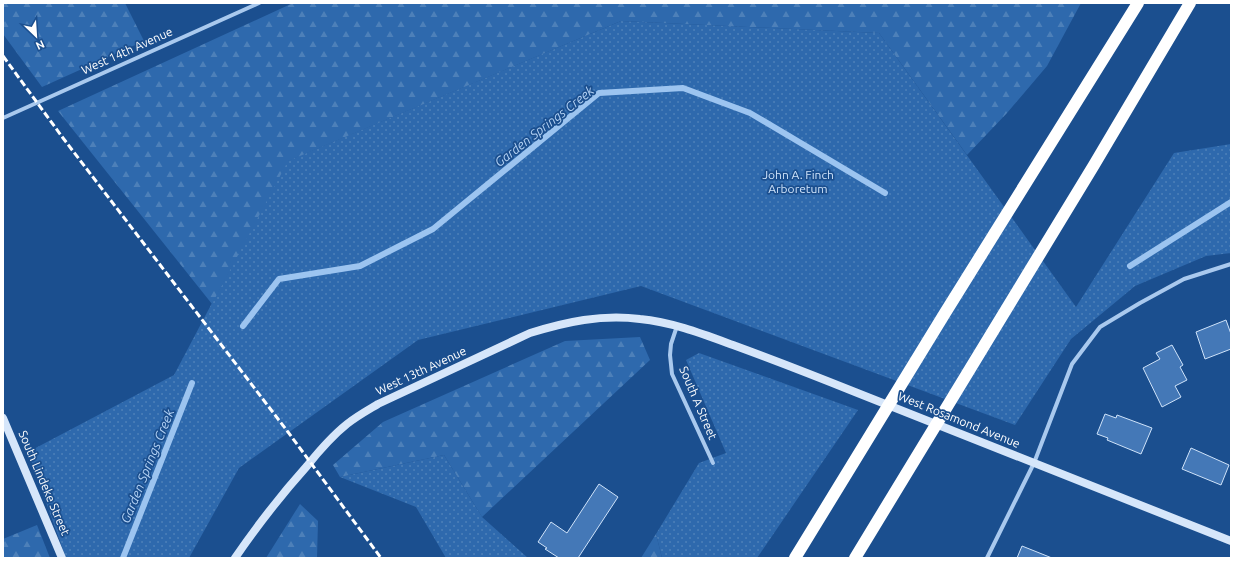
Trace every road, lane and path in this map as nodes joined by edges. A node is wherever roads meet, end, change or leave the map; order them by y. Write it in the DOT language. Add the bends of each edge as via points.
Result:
graph roads {
  1 [pos="258,3"];
  2 [pos="1138,3"];
  3 [pos="1190,3"];
  4 [pos="3,118"];
  5 [pos="1231,264"];
  6 [pos="677,326"];
  7 [pos="3,418"];
  8 [pos="714,463"];
  9 [pos="1034,463"];
  10 [pos="1231,541"];
  11 [pos="62,558"];
  12 [pos="235,558"];
  13 [pos="795,558"];
  14 [pos="855,558"];
  15 [pos="987,558"];
  1 -- 4 [label="street, West 14th Avenue"];
  2 -- 13 [label="highway"];
  3 -- 14 [label="highway"];
  5 -- 9 [label="street" via="1184,279 1100,327 1072,364"];
  6 -- 8 [label="street, South A Street" via="671,344 672,374"];
  6 -- 9 [label="street, West Rosamond Avenue" via="828,381"];
  6 -- 12 [label="street, West 13th Avenue" via="641,319 611,317 555,325 504,344 378,404 333,436 293,481"];
  7 -- 11 [label="street, South Lindeke Street"];
  9 -- 10 [label="street, West Rosamond Avenue"];
  9 -- 15 [label="street"];
}
